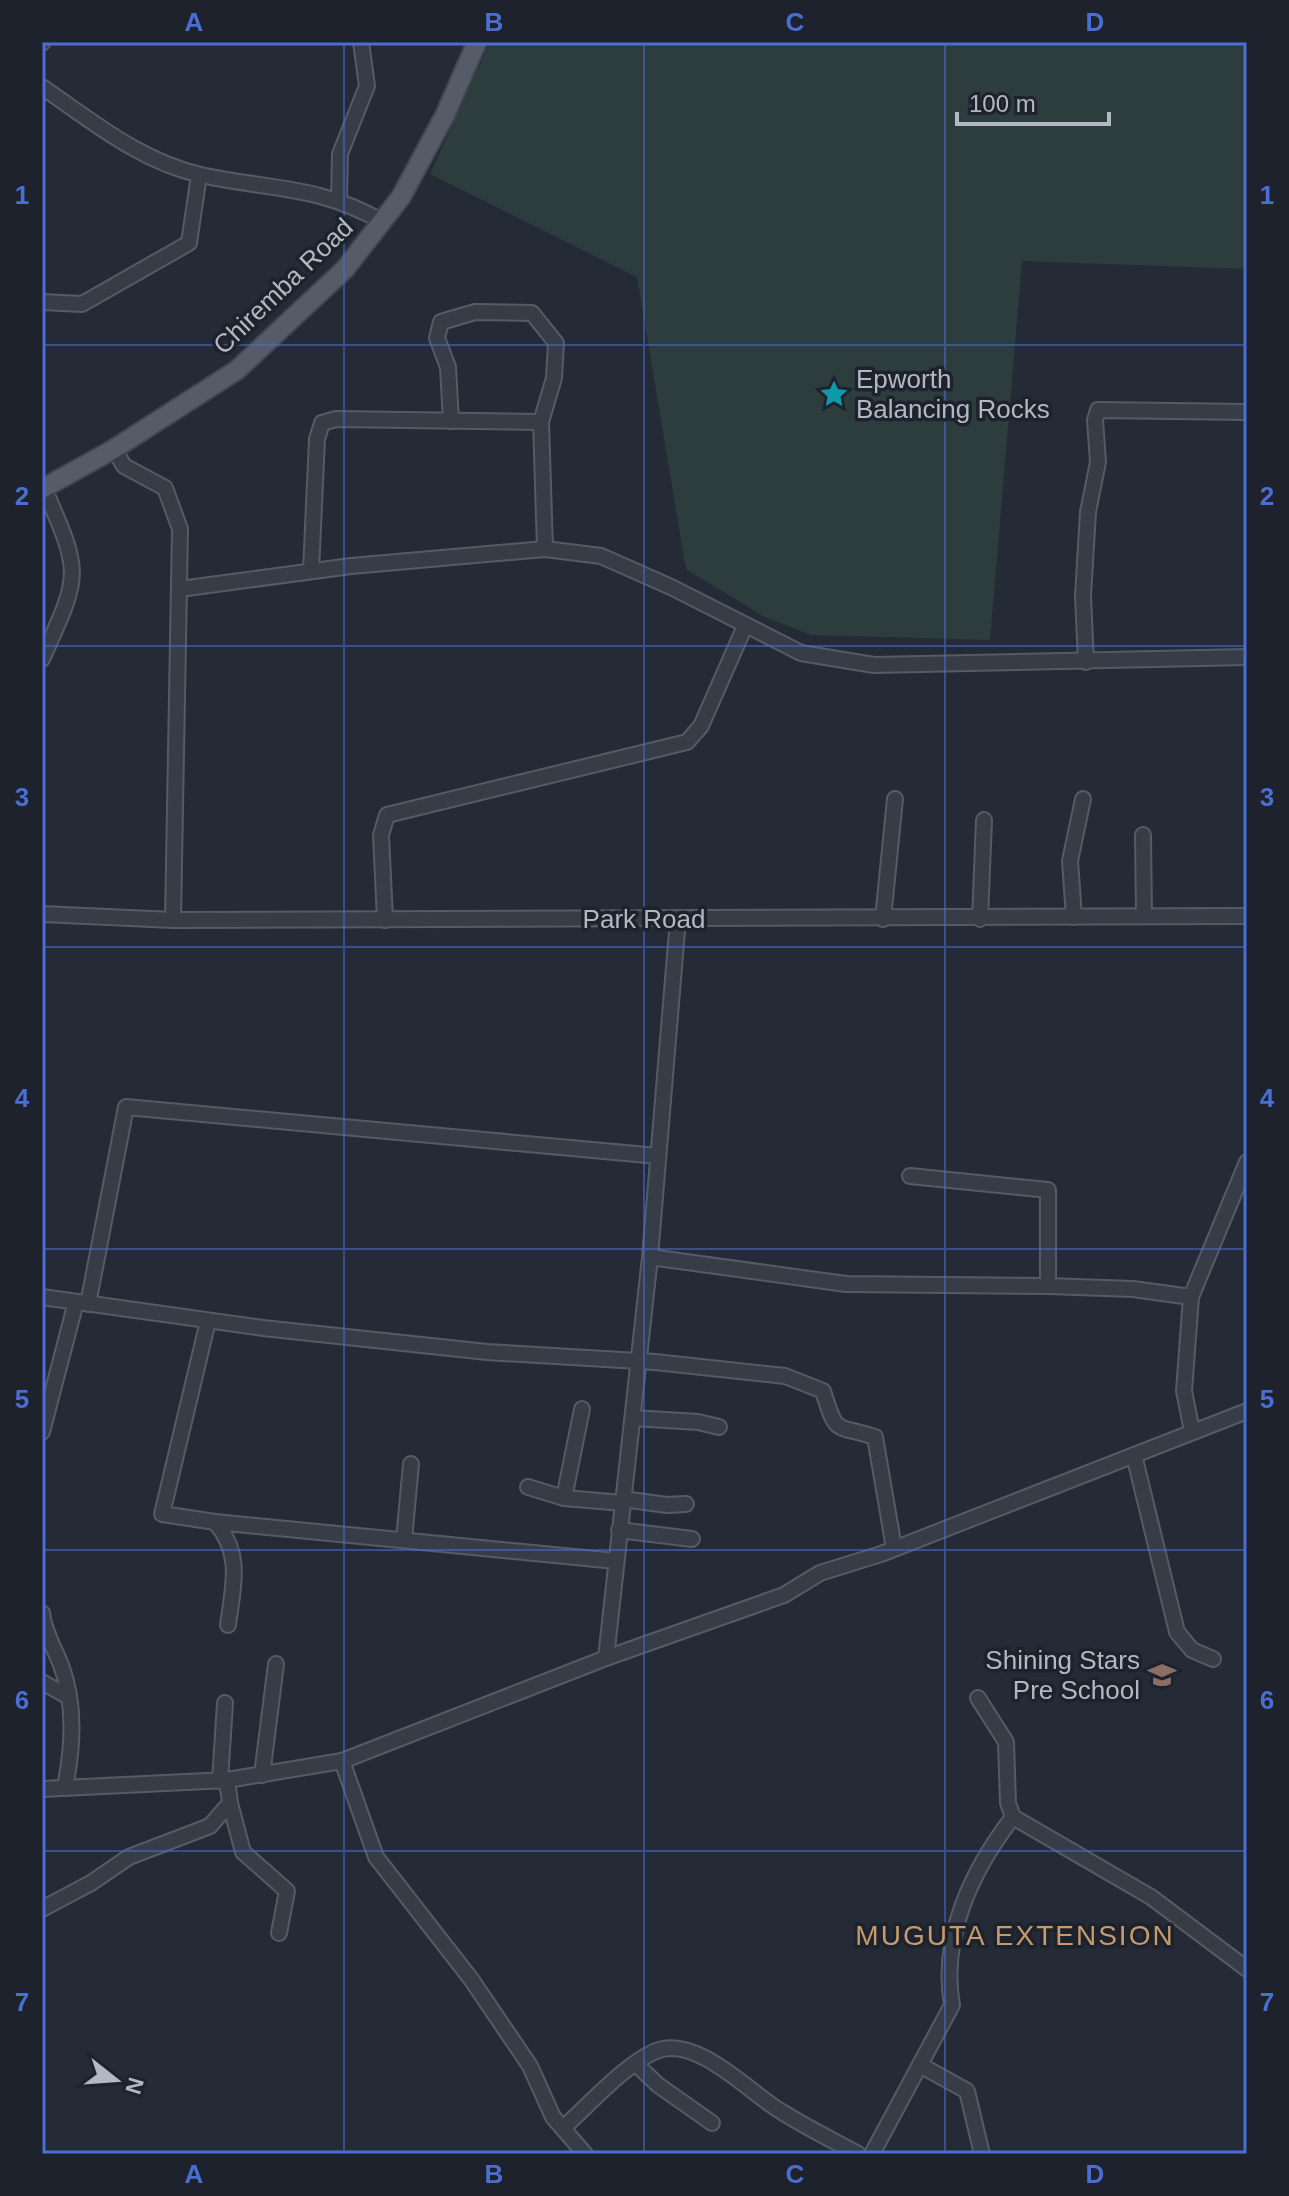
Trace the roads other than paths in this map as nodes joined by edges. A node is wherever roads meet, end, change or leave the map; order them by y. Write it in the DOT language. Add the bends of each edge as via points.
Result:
graph roads {
  1 [pos="361,42"];
  2 [pos="477,42"];
  3 [pos="42,87"];
  4 [pos="199,175"];
  5 [pos="339,199"];
  6 [pos="383,222"];
  7 [pos="42,302"];
  8 [pos="1247,412"];
  9 [pos="451,421"];
  10 [pos="541,422"];
  11 [pos="114,449"];
  12 [pos="43,489"];
  13 [pos="545,549"];
  14 [pos="311,571"];
  15 [pos="180,589"];
  16 [pos="745,626"];
  17 [pos="1247,657"];
  18 [pos="42,659"];
  19 [pos="1086,662"];
  20 [pos="895,799"];
  21 [pos="1083,799"];
  22 [pos="984,820"];
  23 [pos="1143,835"];
  24 [pos="42,914"];
  25 [pos="1144,916"];
  26 [pos="1247,916"];
  27 [pos="1074,917"];
  28 [pos="678,919"];
  29 [pos="883,919"];
  30 [pos="980,919"];
  31 [pos="173,920"];
  32 [pos="385,920"];
  33 [pos="658,1156"];
  34 [pos="1247,1162"];
  35 [pos="910,1176"];
  36 [pos="650,1257"];
  37 [pos="1048,1286"];
  38 [pos="42,1297"];
  39 [pos="1191,1297"];
  40 [pos="82,1303"];
  41 [pos="208,1321"];
  42 [pos="640,1362"];
  43 [pos="582,1409"];
  44 [pos="1247,1411"];
  45 [pos="633,1418"];
  46 [pos="719,1427"];
  47 [pos="1192,1431"];
  48 [pos="42,1432"];
  49 [pos="1134,1455"];
  50 [pos="411,1464"];
  51 [pos="528,1487"];
  52 [pos="564,1498"];
  53 [pos="623,1501"];
  54 [pos="686,1504"];
  55 [pos="215,1522"];
  56 [pos="619,1530"];
  57 [pos="692,1539"];
  58 [pos="404,1540"];
  59 [pos="894,1548"];
  60 [pos="616,1561"];
  61 [pos="42,1613"];
  62 [pos="228,1625"];
  63 [pos="606,1658"];
  64 [pos="1213,1659"];
  65 [pos="276,1664"];
  66 [pos="42,1682"];
  67 [pos="67,1696"];
  68 [pos="978,1698"];
  69 [pos="225,1703"];
  70 [pos="342,1761"];
  71 [pos="262,1775"];
  72 [pos="223,1781"];
  73 [pos="65,1787"];
  74 [pos="42,1789"];
  75 [pos="230,1803"];
  76 [pos="1013,1817"];
  77 [pos="42,1909"];
  78 [pos="279,1933"];
  79 [pos="1247,1969"];
  80 [pos="636,2064"];
  81 [pos="920,2065"];
  82 [pos="712,2123"];
  83 [pos="563,2128"];
  84 [pos="585,2154"];
  85 [pos="858,2154"];
  86 [pos="872,2154"];
  87 [pos="982,2154"];
  1 -- 5 [label="street" via="367,86 340,154"];
  2 -- 6 [label="main road, Chiremba Road" via="438,129"];
  3 -- 4 [label="street" via="147,157"];
  4 -- 5 [label="street"];
  4 -- 7 [label="street" via="189,243 82,304"];
  5 -- 6 [label="street"];
  6 -- 11 [label="main road, Chiremba Road" via="345,269 237,370"];
  8 -- 19 [label="street" via="1098,410 1098,462 1088,512 1083,596"];
  9 -- 10 [label="street"];
  9 -- 10 [label="street" via="448,367 437,338 441,322 475,312 532,313 556,343 554,378"];
  9 -- 14 [label="street" via="322,423"];
  10 -- 13 [label="street"];
  11 -- 12 [label="main road, Chiremba Road"];
  11 -- 15 [label="street" via="124,466 160,483 170,496 180,529"];
  12 -- 18 [label="street" via="72,551 74,568 71,594"];
  13 -- 14 [label="street"];
  13 -- 16 [label="street" via="601,556"];
  14 -- 15 [label="street"];
  15 -- 31 [label="street"];
  16 -- 19 [label="street" via="801,653 874,665"];
  16 -- 32 [label="street" via="701,726 687,742 387,815 381,835"];
  17 -- 19 [label="street"];
  20 -- 29 [label="street"];
  21 -- 27 [label="street" via="1070,861"];
  22 -- 30 [label="street"];
  23 -- 25 [label="street"];
  24 -- 31 [label="street, Park Road"];
  25 -- 26 [label="street, Park Road"];
  25 -- 27 [label="street, Park Road"];
  27 -- 30 [label="street, Park Road"];
  28 -- 29 [label="street, Park Road"];
  28 -- 32 [label="street, Park Road"];
  28 -- 33 [label="street"];
  29 -- 30 [label="street, Park Road"];
  31 -- 32 [label="street, Park Road"];
  33 -- 36 [label="street"];
  33 -- 40 [label="street" via="126,1107"];
  34 -- 39 [label="street"];
  35 -- 37 [label="street" via="1048,1190"];
  36 -- 37 [label="street" via="846,1284"];
  36 -- 42 [label="street"];
  37 -- 39 [label="street"];
  38 -- 40 [label="street"];
  39 -- 47 [label="street" via="1184,1391"];
  40 -- 41 [label="street"];
  40 -- 48 [label="street"];
  41 -- 42 [label="street" via="487,1352"];
  41 -- 55 [label="street" via="162,1514"];
  42 -- 45 [label="street"];
  42 -- 59 [label="street" via="785,1376 823,1391 833,1422 844,1431 875,1437"];
  43 -- 52 [label="street"];
  44 -- 47 [label="street"];
  45 -- 46 [label="street"];
  45 -- 53 [label="street"];
  47 -- 49 [label="street"];
  49 -- 59 [label="street"];
  49 -- 64 [label="street" via="1177,1632 1192,1650"];
  50 -- 58 [label="street"];
  51 -- 52 [label="street"];
  52 -- 53 [label="street"];
  53 -- 54 [label="street"];
  53 -- 56 [label="street"];
  55 -- 58 [label="street"];
  55 -- 62 [label="street" via="230,1539 234,1558"];
  56 -- 57 [label="street"];
  56 -- 60 [label="street"];
  58 -- 60 [label="street"];
  59 -- 63 [label="street" via="820,1573 784,1595"];
  60 -- 63 [label="street"];
  61 -- 67 [label="street"];
  63 -- 70 [label="street"];
  65 -- 71 [label="street"];
  66 -- 67 [label="street"];
  67 -- 73 [label="street" via="73,1745"];
  68 -- 76 [label="street" via="1006,1742"];
  69 -- 72 [label="street"];
  70 -- 71 [label="street"];
  70 -- 83 [label="street" via="376,1857 480,1992 530,2066 546,2107"];
  71 -- 72 [label="street"];
  72 -- 73 [label="street"];
  72 -- 75 [label="street"];
  73 -- 74 [label="street"];
  75 -- 77 [label="street" via="210,1826 129,1857"];
  75 -- 78 [label="street" via="243,1852 287,1891"];
  76 -- 79 [label="street" via="1151,1897"];
  76 -- 81 [label="street" via="963,1898 948,1983 952,2005"];
  80 -- 82 [label="street"];
  80 -- 83 [label="street"];
  80 -- 85 [label="street" via="663,2048 690,2053 739,2077 778,2110"];
  81 -- 86 [label="street"];
  81 -- 87 [label="street" via="967,2091"];
  83 -- 84 [label="street"];
}
